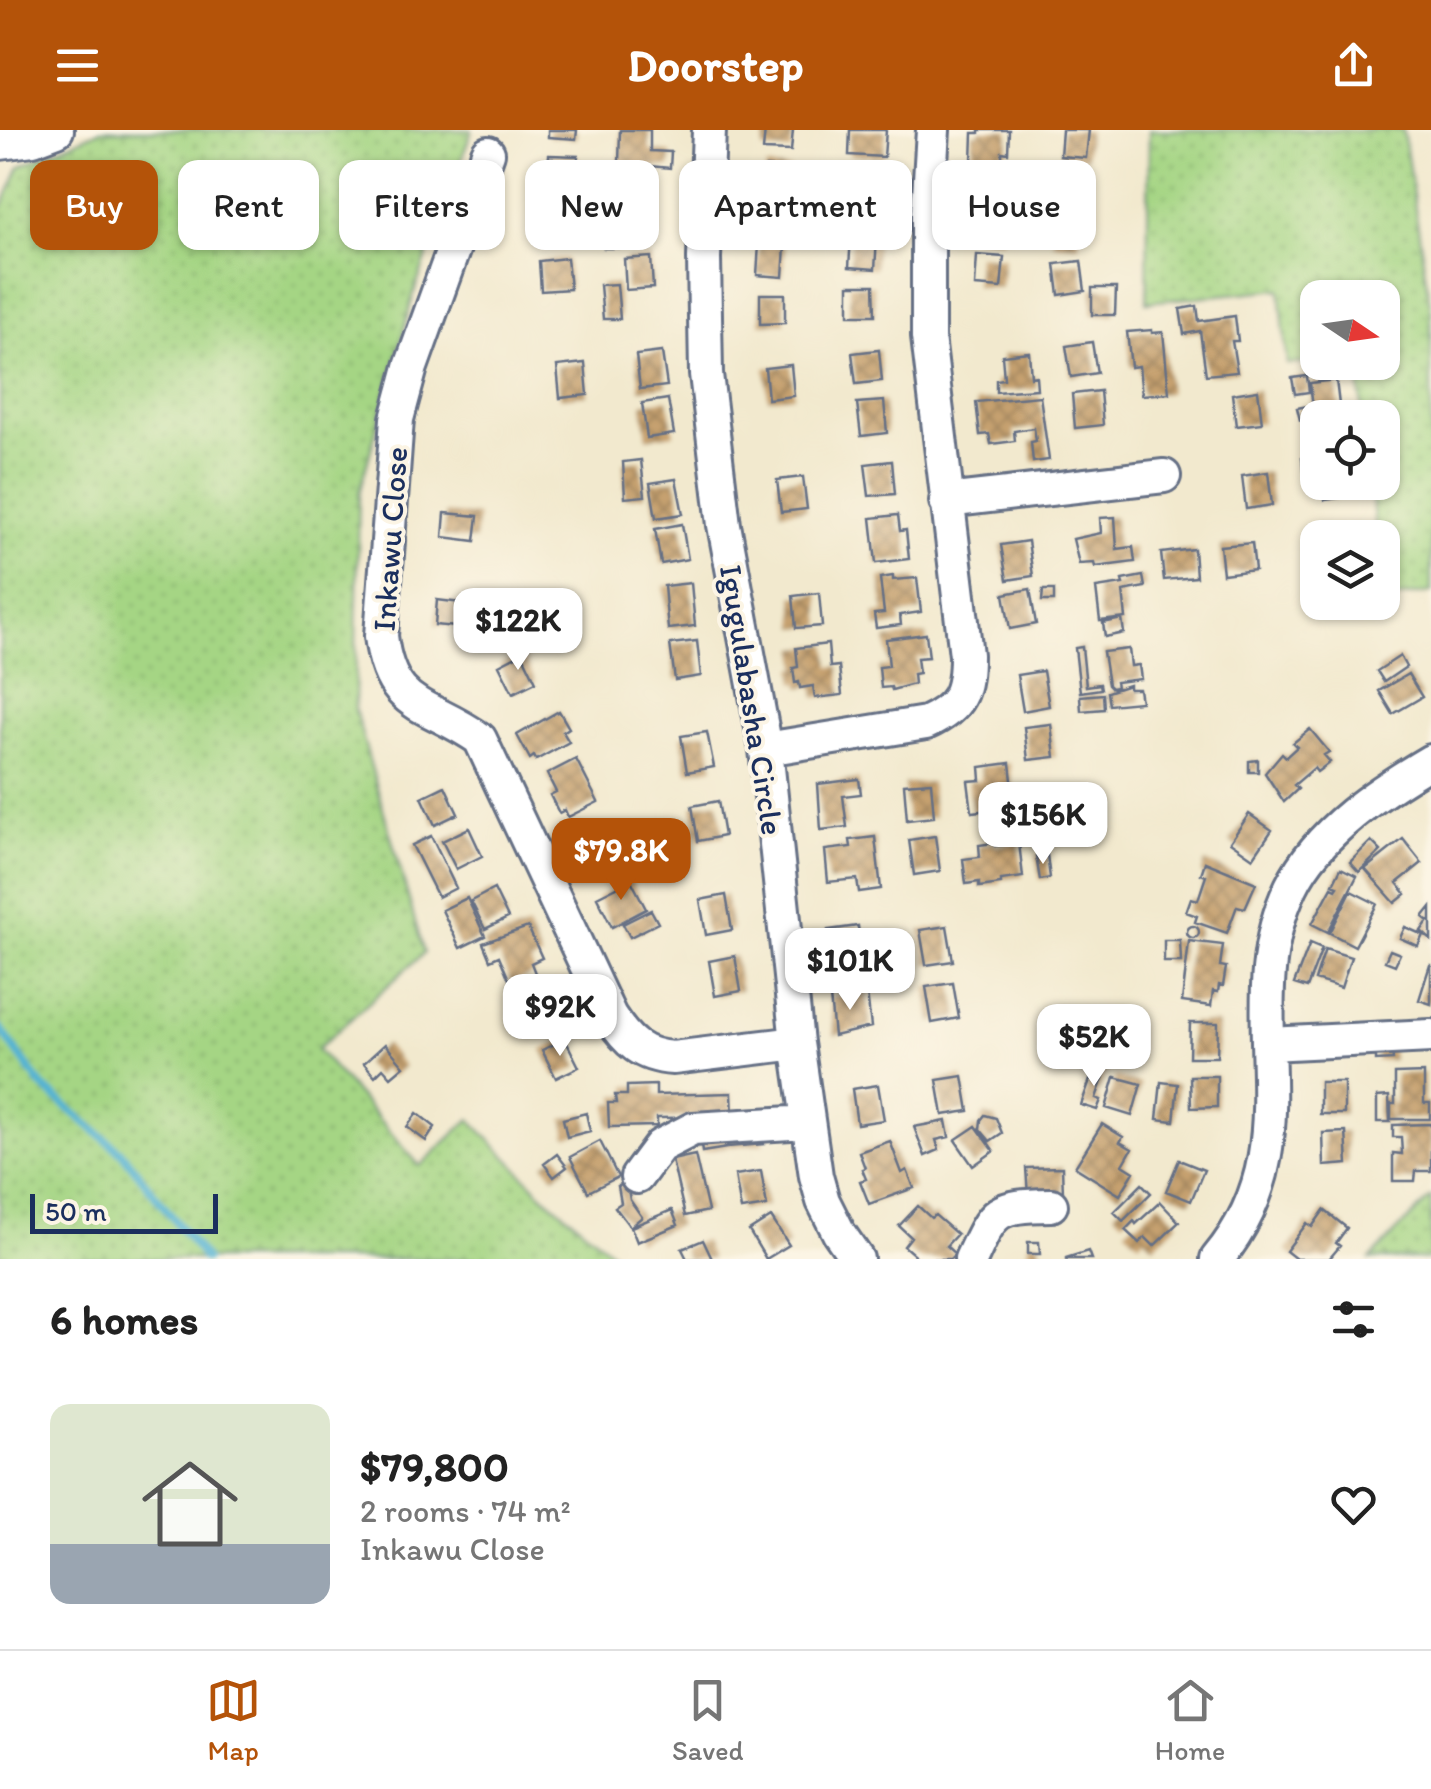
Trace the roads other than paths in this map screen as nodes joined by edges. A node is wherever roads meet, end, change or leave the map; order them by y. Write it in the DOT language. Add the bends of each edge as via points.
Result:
graph roads {
  1 [pos="57,130"];
  2 [pos="709,130"];
  3 [pos="933,130"];
  4 [pos="0,143"];
  5 [pos="488,153"];
  6 [pos="1164,476"];
  7 [pos="946,501"];
  8 [pos="766,749"];
  9 [pos="1431,761"];
  10 [pos="1431,1036"];
  11 [pos="796,1044"];
  12 [pos="1269,1044"];
  13 [pos="807,1122"];
  14 [pos="637,1177"];
  15 [pos="1051,1204"];
  16 [pos="858,1259"];
  17 [pos="971,1259"];
  18 [pos="1217,1259"];
  1 -- 4 [label="street"];
  2 -- 8 [label="street, Igugulabasha Circle" via="706,374 724,525"];
  3 -- 7 [label="street" via="928,336"];
  5 -- 11 [label="street, Inkawu Close" via="397,419 384,661 392,681 416,706 480,739 610,1016 636,1048 672,1058"];
  6 -- 7 [label="street"];
  7 -- 8 [label="street" via="966,654 966,681 955,705 926,723"];
  8 -- 11 [label="street, Igugulabasha Circle"];
  9 -- 12 [label="street" via="1385,788 1331,834 1292,884 1272,948"];
  10 -- 12 [label="street"];
  11 -- 13 [label="street, Igugulabasha Circle"];
  12 -- 18 [label="street" via="1270,1134 1262,1180"];
  13 -- 14 [label="street" via="692,1128 660,1146"];
  13 -- 16 [label="street, Igugulabasha Circle" via="823,1201"];
  15 -- 17 [label="street" via="996,1214"];
}
